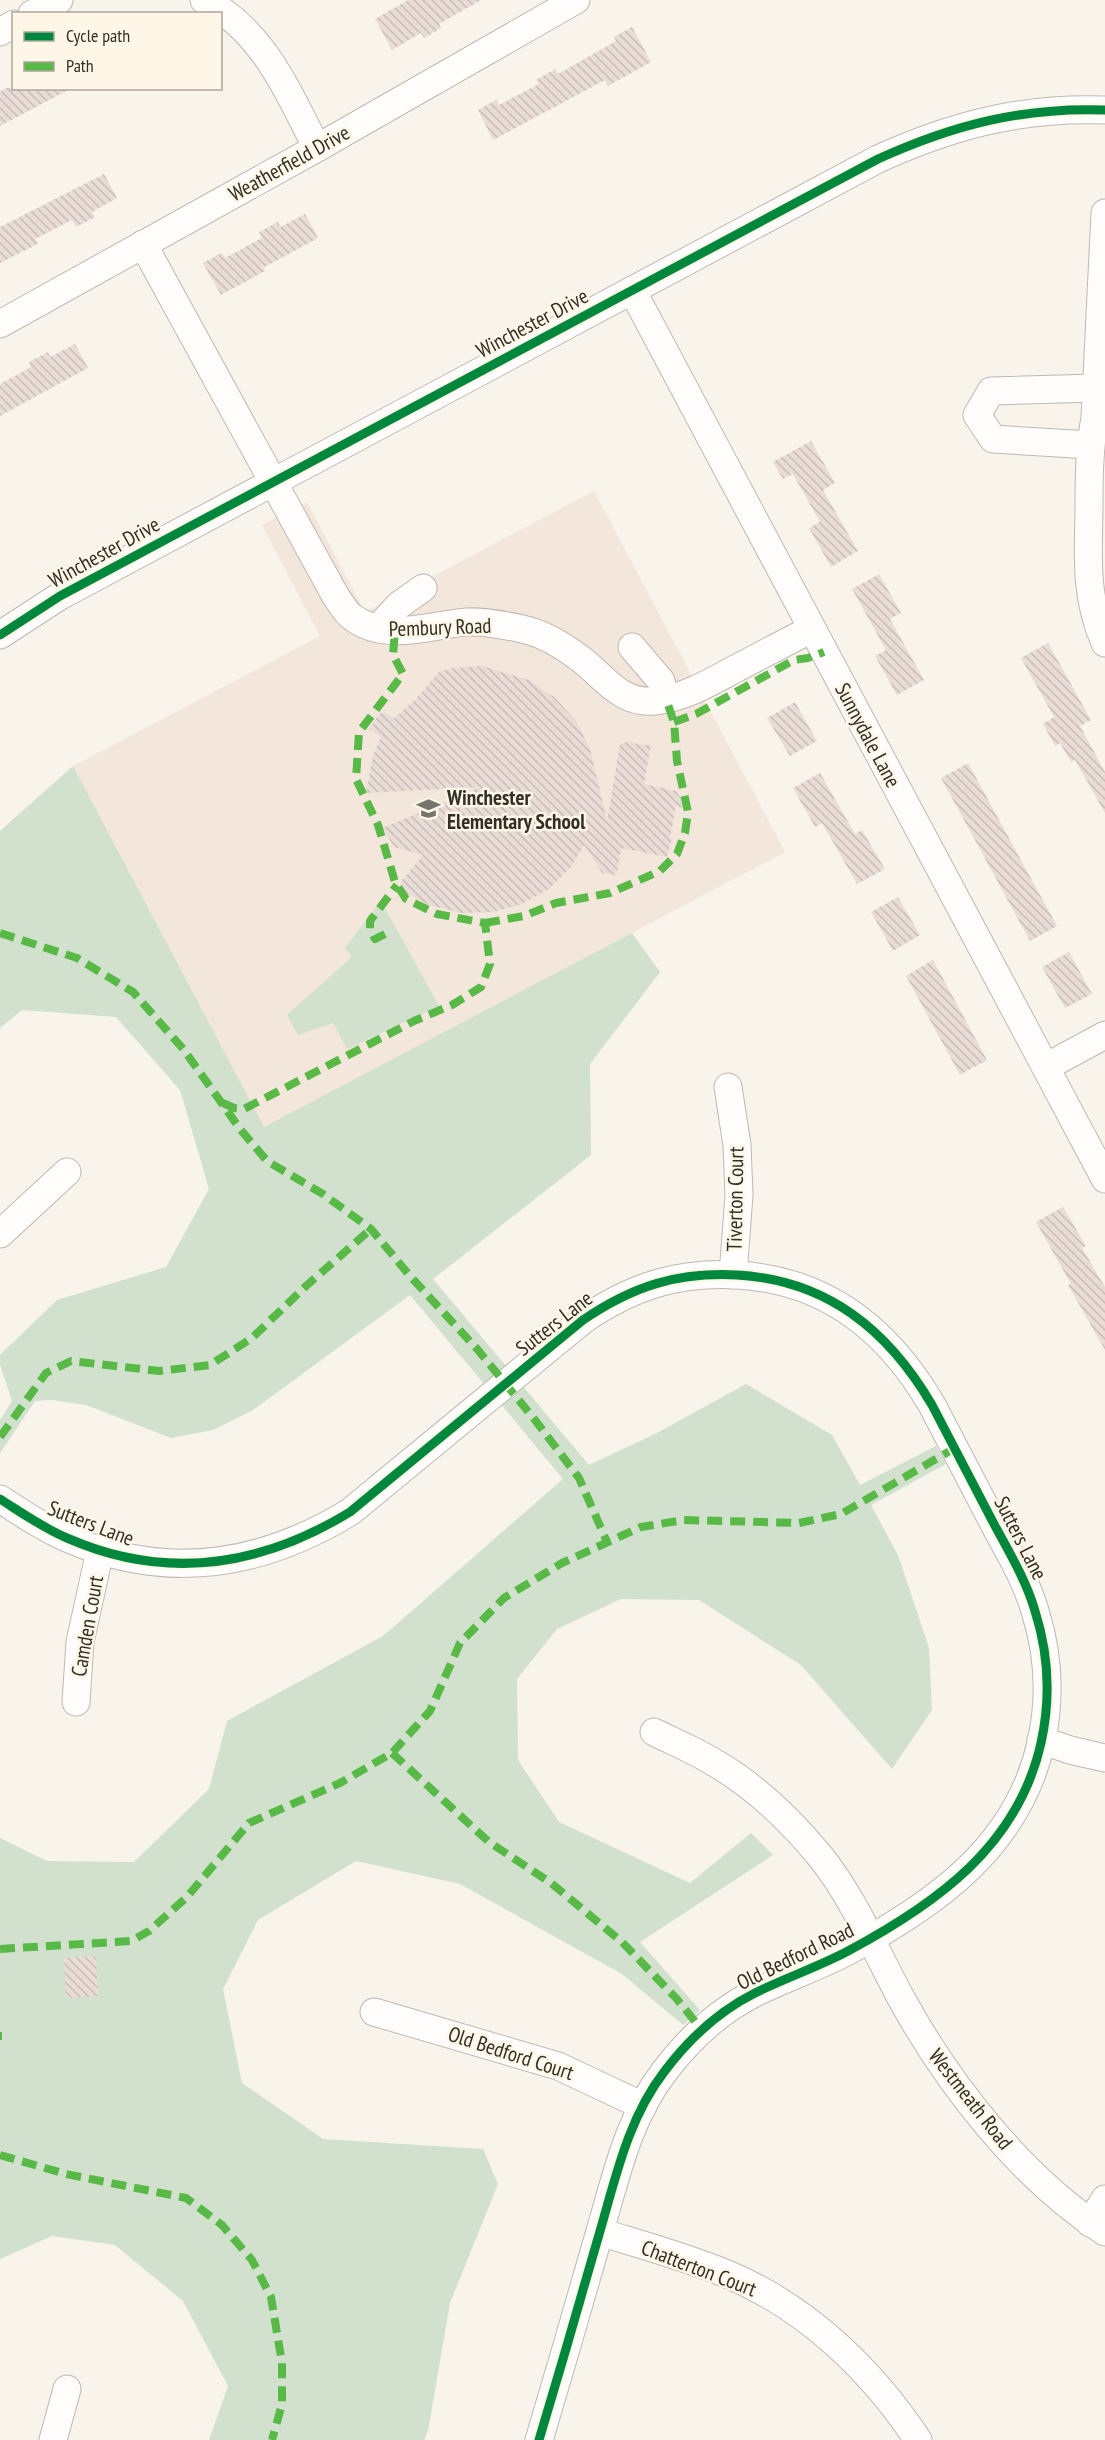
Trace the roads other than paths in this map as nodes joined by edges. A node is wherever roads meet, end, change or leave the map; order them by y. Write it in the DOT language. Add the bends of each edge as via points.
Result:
graph roads {
  1 [pos="59,0"];
  2 [pos="204,0"];
  3 [pos="566,2"];
  4 [pos="36,12"];
  5 [pos="1105,110"];
  6 [pos="317,148"];
  7 [pos="1105,213"];
  8 [pos="143,244"];
  9 [pos="632,290"];
  10 [pos="0,324"];
  11 [pos="1096,388"];
  12 [pos="1100,418"];
  13 [pos="1090,445"];
  14 [pos="273,482"];
  15 [pos="423,588"];
  16 [pos="378,628"];
  17 [pos="812,628"];
  18 [pos="0,635"];
  19 [pos="1105,643"];
  20 [pos="632,647"];
  21 [pos="666,699"];
  22 [pos="1105,1035"];
  23 [pos="1046,1067"];
  24 [pos="728,1087"];
  25 [pos="67,1172"];
  26 [pos="1105,1179"];
  27 [pos="0,1234"];
  28 [pos="733,1275"];
  29 [pos="0,1499"];
  30 [pos="100,1551"];
  31 [pos="76,1702"];
  32 [pos="654,1732"];
  33 [pos="1041,1740"];
  34 [pos="1105,1758"];
  35 [pos="871,1938"];
  36 [pos="374,2012"];
  37 [pos="643,2106"];
  38 [pos="1105,2199"];
  39 [pos="1098,2227"];
  40 [pos="600,2232"];
  41 [pos="67,2389"];
  42 [pos="53,2440"];
  43 [pos="539,2440"];
  44 [pos="918,2440"];
  1 -- 4 [label="street"];
  2 -- 6 [label="street" via="241,25 274,65"];
  3 -- 6 [label="street, Weatherfield Drive"];
  5 -- 9 [label="street, Winchester Drive" via="1019,114 968,124 922,139"];
  6 -- 8 [label="street, Weatherfield Drive"];
  7 -- 11 [label="street"];
  8 -- 10 [label="street, Weatherfield Drive"];
  8 -- 14 [label="street, Pembury Road"];
  9 -- 14 [label="street, Winchester Drive"];
  9 -- 17 [label="street, Sunnydale Lane"];
  11 -- 12 [label="street"];
  11 -- 13 [label="street" via="991,391 977,415 993,439"];
  12 -- 13 [label="street"];
  13 -- 19 [label="street" via="1088,578 1096,622"];
  14 -- 16 [label="street, Pembury Road" via="335,595 351,616"];
  14 -- 18 [label="street, Winchester Drive" via="60,596"];
  15 -- 16 [label="street" via="399,605"];
  16 -- 21 [label="street, Pembury Road" via="424,630 467,622 528,630 583,660 616,692 653,701"];
  17 -- 21 [label="street, Pembury Road" via="688,694"];
  17 -- 23 [label="street, Sunnydale Lane"];
  20 -- 21 [label="street" via="661,681"];
  22 -- 23 [label="street"];
  23 -- 26 [label="street, Sunnydale Lane"];
  24 -- 28 [label="street, Tiverton Court" via="737,1145 739,1195"];
  25 -- 27 [label="street"];
  28 -- 30 [label="street, Sutters Lane" via="669,1279 607,1304 350,1512 301,1539 255,1555 199,1563 145,1562"];
  28 -- 33 [label="street, Sutters Lane" via="783,1281 833,1301 879,1335 917,1380 1016,1565 1035,1609 1048,1672"];
  29 -- 30 [label="street, Sutters Lane" via="56,1533"];
  30 -- 31 [label="street, Camden Court" via="80,1642"];
  32 -- 35 [label="street, Westmeath Road" via="716,1763 777,1810 820,1856 859,1913"];
  33 -- 34 [label="street"];
  33 -- 35 [label="street, Old Bedford Road" via="1024,1796 988,1848 938,1896"];
  35 -- 37 [label="street, Old Bedford Road" via="752,1994 722,2013 694,2037 662,2074"];
  35 -- 39 [label="street, Westmeath Road" via="917,2026 963,2092 1027,2170"];
  36 -- 37 [label="street, Old Bedford Court" via="558,2066"];
  37 -- 40 [label="street, Old Bedford Road" via="621,2157"];
  38 -- 39 [label="street"];
  40 -- 43 [label="street, Old Bedford Road"];
  40 -- 44 [label="street, Chatterton Court" via="710,2268 777,2300 817,2328 862,2369"];
  41 -- 42 [label="street"];
}
